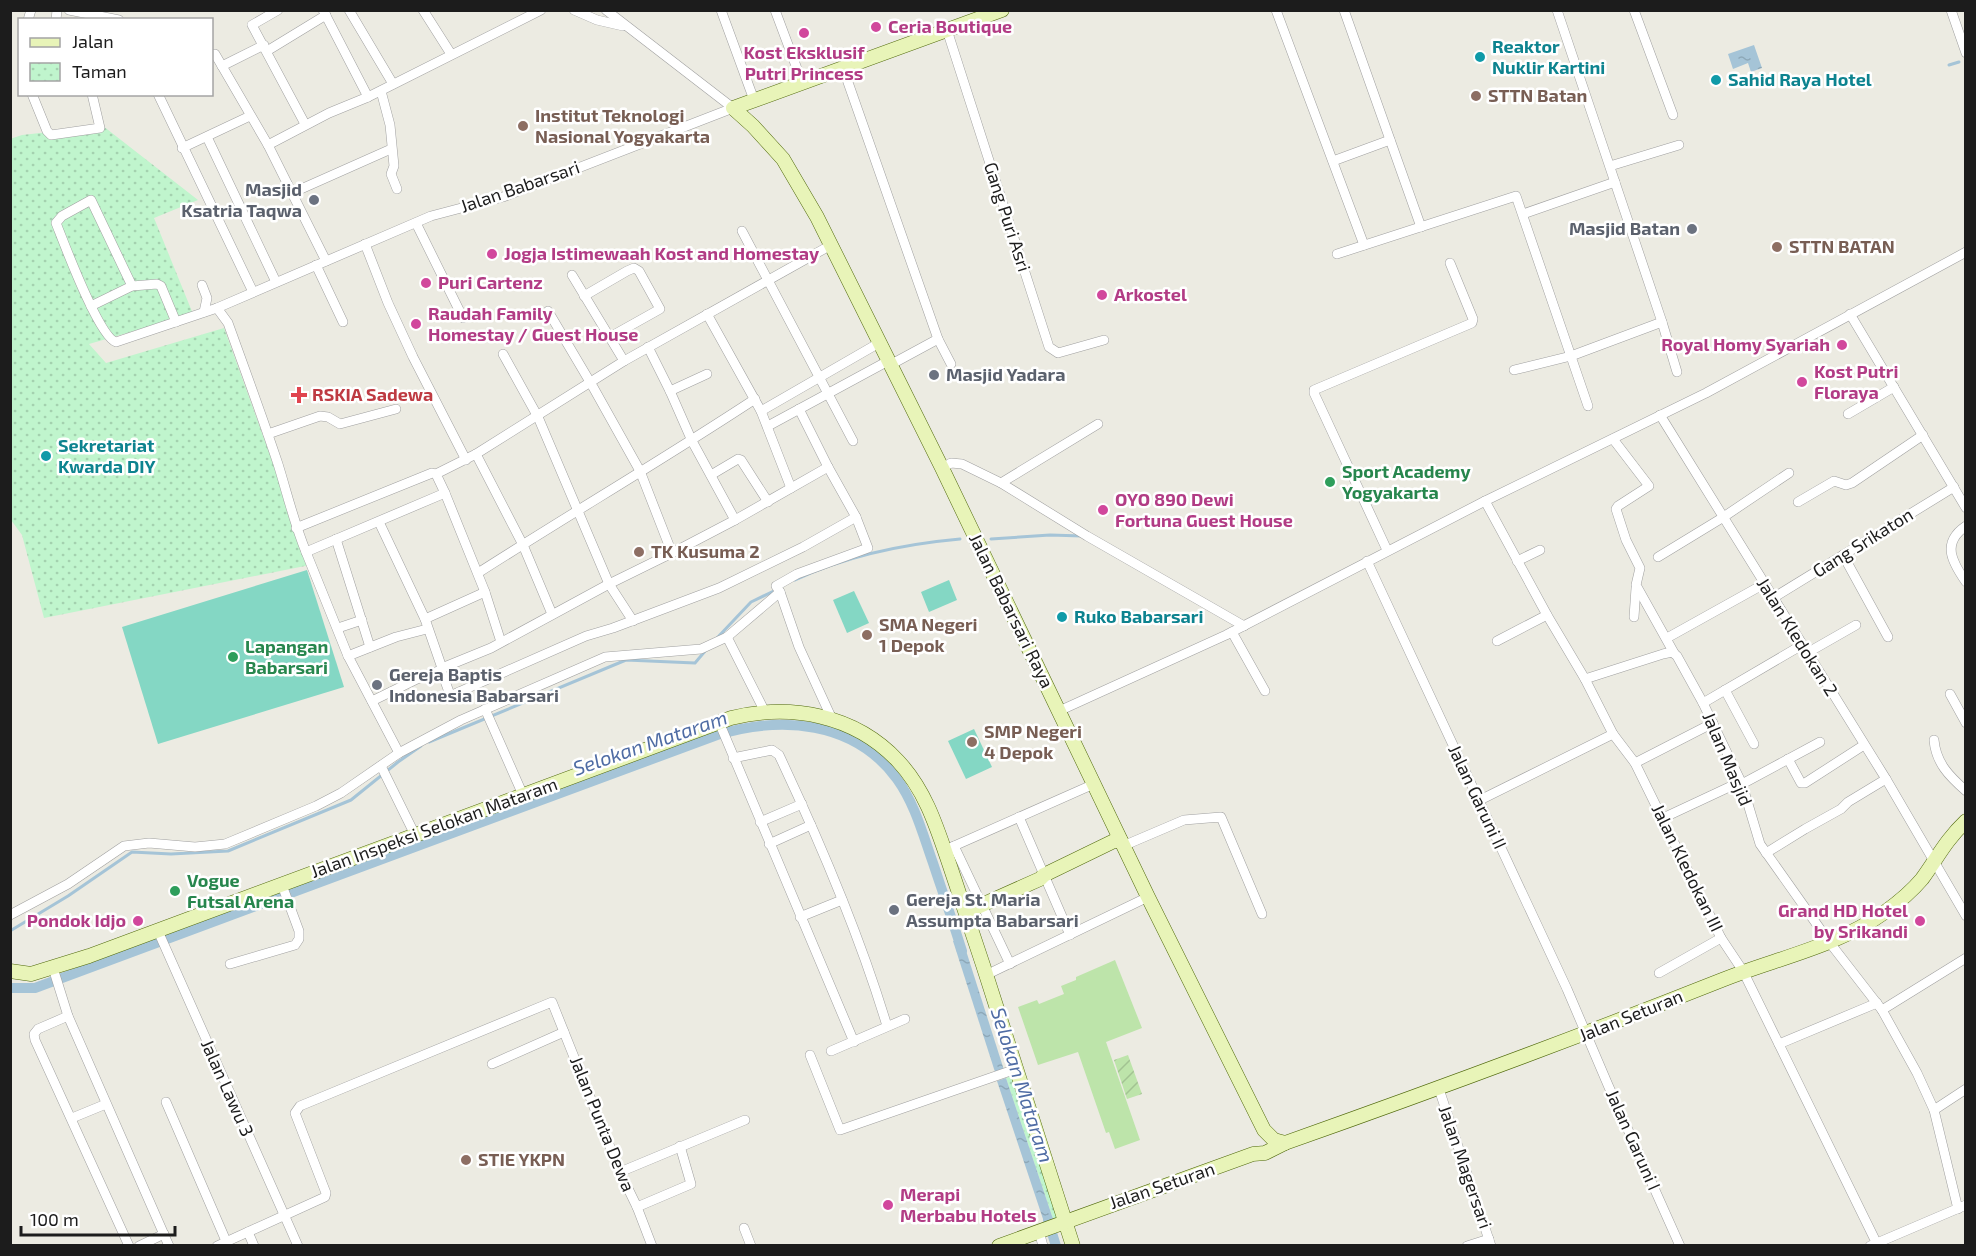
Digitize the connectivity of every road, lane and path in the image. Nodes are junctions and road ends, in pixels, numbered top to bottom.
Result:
1 (69, 10) edge
2 (278, 10) edge
3 (349, 10) edge
4 (423, 10) edge
5 (541, 10) edge
6 (574, 10) edge
7 (606, 10) edge
8 (721, 10) edge
9 (775, 10) edge
10 (1276, 10) edge
11 (1344, 10) edge
12 (1557, 10) edge
13 (1634, 10) edge
14 (1951, 10) edge
15 (994, 12) edge
16 (324, 13) edge
17 (86, 16) edge
18 (102, 18) edge
19 (628, 27) junction
20 (947, 30) junction
21 (266, 48) junction
22 (1965, 53) edge
23 (215, 54) dead end
24 (451, 54) junction
25 (222, 66) junction
26 (843, 68) junction
27 (802, 82) junction
28 (393, 84) junction
29 (381, 91) junction
30 (33, 96) edge
31 (92, 96) edge
32 (159, 96) edge
33 (368, 97) junction
34 (754, 100) junction
35 (733, 108) junction
36 (1672, 115) dead end
37 (250, 116) junction
38 (305, 124) junction
39 (207, 137) junction
40 (1390, 140) junction
41 (268, 145) junction
42 (1679, 145) dead end
43 (182, 148) junction
44 (391, 149) junction
45 (1333, 161) junction
46 (1610, 166) junction
47 (1615, 182) junction
48 (397, 189) dead end
49 (292, 194) junction
50 (1523, 214) junction
51 (416, 223) junction
52 (1421, 227) junction
53 (742, 231) dead end
54 (365, 244) junction
55 (831, 244) junction
56 (1364, 245) junction
57 (1965, 252) edge
58 (1338, 254) dead end
59 (326, 261) junction
60 (1450, 263) dead end
61 (315, 265) junction
62 (572, 275) dead end
63 (769, 279) junction
64 (276, 282) junction
65 (202, 285) dead end
66 (132, 286) junction
67 (253, 292) junction
68 (584, 296) junction
69 (91, 306) junction
70 (217, 308) junction
71 (548, 311) dead end
72 (204, 312) junction
73 (707, 314) junction
74 (1850, 314) junction
75 (463, 318) dead end
76 (176, 322) junction
77 (343, 322) dead end
78 (1662, 322) junction
79 (610, 338) junction
80 (938, 339) junction
81 (1104, 340) dead end
82 (879, 343) junction
83 (648, 347) junction
84 (503, 354) dead end
85 (1571, 356) junction
86 (624, 361) junction
87 (889, 363) junction
88 (951, 364) dead end
89 (1514, 370) dead end
90 (1677, 372) dead end
91 (707, 374) dead end
92 (819, 377) junction
93 (591, 382) junction
94 (1894, 387) junction
95 (670, 391) junction
96 (828, 394) junction
97 (755, 399) junction
98 (1588, 406) dead end
99 (396, 408) dead end
100 (800, 409) junction
101 (761, 411) junction
102 (1848, 414) dead end
103 (1660, 415) junction
104 (538, 417) junction
105 (1098, 424) dead end
106 (768, 426) junction
107 (268, 434) junction
108 (1923, 435) junction
109 (1613, 439) junction
110 (692, 441) junction
111 (853, 441) dead end
112 (476, 454) junction
113 (466, 460) junction
114 (828, 467) junction
115 (942, 468) junction
116 (640, 471) junction
117 (1789, 473) dead end
118 (434, 474) junction
119 (711, 476) junction
120 (1001, 483) junction
121 (1954, 487) junction
122 (791, 488) junction
123 (445, 493) junction
124 (1485, 501) junction
125 (768, 502) junction
126 (1798, 502) dead end
127 (1965, 508) edge
128 (577, 510) junction
129 (856, 517) junction
130 (1722, 518) junction
131 (735, 520) junction
132 (379, 522) junction
133 (1965, 526) edge
134 (296, 528) junction
135 (336, 539) junction
136 (523, 545) junction
137 (1387, 550) junction
138 (1540, 550) dead end
139 (306, 552) junction
140 (672, 553) junction
141 (1843, 555) junction
142 (1658, 557) dead end
143 (1367, 561) junction
144 (1517, 561) junction
145 (478, 573) junction
146 (1965, 582) edge
147 (609, 584) junction
148 (1764, 584) junction
149 (1636, 585) junction
150 (485, 592) junction
151 (780, 592) junction
152 (1773, 598) junction
153 (552, 614) junction
154 (1547, 615) junction
155 (1634, 617) dead end
156 (425, 619) junction
157 (362, 620) junction
158 (633, 621) junction
159 (1856, 625) dead end
160 (1244, 626) junction
161 (338, 628) junction
162 (427, 629) junction
163 (1232, 632) junction
164 (727, 637) junction
165 (1888, 637) dead end
166 (1666, 638) junction
167 (1497, 641) dead end
168 (501, 642) junction
169 (370, 647) junction
170 (1804, 649) junction
171 (1674, 653) junction
172 (348, 656) junction
173 (1585, 679) junction
174 (1725, 690) junction
175 (1265, 691) dead end
176 (1950, 694) dead end
177 (372, 701) junction
178 (1703, 703) junction
179 (1059, 711) junction
180 (765, 712) junction
181 (488, 715) junction
182 (832, 719) junction
183 (1713, 723) junction
184 (1965, 723) edge
185 (720, 724) junction
186 (1613, 734) junction
187 (1934, 740) dead end
188 (1820, 742) dead end
189 (1754, 744) dead end
190 (1864, 745) junction
191 (399, 753) junction
192 (732, 753) junction
193 (1788, 759) junction
194 (1635, 763) junction
195 (382, 769) junction
196 (1886, 779) junction
197 (1741, 783) junction
198 (1094, 784) junction
199 (1965, 791) edge
200 (523, 795) junction
201 (1478, 801) junction
202 (802, 804) junction
203 (1018, 817) junction
204 (1664, 818) junction
205 (1965, 821) edge
206 (760, 822) junction
207 (811, 825) junction
208 (415, 836) junction
209 (1945, 842) junction
210 (1122, 843) junction
211 (769, 844) junction
212 (1925, 845) junction
213 (949, 848) junction
214 (1766, 853) junction
215 (1934, 860) junction
216 (1043, 878) junction
217 (283, 888) junction
218 (1148, 897) junction
219 (842, 900) junction
220 (982, 905) junction
221 (966, 912) junction
222 (1262, 914) dead end
223 (10, 915) edge
224 (1965, 916) edge
225 (800, 917) junction
226 (159, 933) junction
227 (1070, 935) junction
228 (1721, 938) junction
229 (1830, 943) junction
230 (1965, 958) edge
231 (230, 964) dead end
232 (1010, 964) junction
233 (10, 971) edge
234 (1743, 971) junction
235 (54, 972) junction
236 (1659, 973) dead end
237 (986, 975) junction
238 (1879, 1006) junction
239 (68, 1016) junction
240 (904, 1019) dead end
241 (887, 1026) junction
242 (564, 1032) junction
243 (1586, 1034) junction
244 (854, 1042) junction
245 (1779, 1044) junction
246 (831, 1051) dead end
247 (810, 1054) dead end
248 (492, 1064) dead end
249 (1011, 1070) junction
250 (1439, 1089) junction
251 (1965, 1089) edge
252 (166, 1102) dead end
253 (106, 1104) junction
254 (1934, 1110) junction
255 (72, 1118) junction
256 (745, 1120) dead end
257 (1264, 1130) junction
258 (1285, 1143) junction
259 (680, 1146) junction
260 (1253, 1154) junction
261 (620, 1172) junction
262 (637, 1207) junction
263 (1962, 1207) edge
264 (285, 1215) junction
265 (1064, 1223) junction
266 (744, 1228) dead end
267 (248, 1232) junction
268 (164, 1234) junction
269 (1042, 1236) edge
270 (1490, 1242) edge
271 (221, 1244) edge
272 (1875, 1244) edge
273 (129, 1245) edge
274 (139, 1245) edge
275 (169, 1245) edge
276 (254, 1245) edge
277 (298, 1245) edge
278 (652, 1245) edge
279 (751, 1245) edge
280 (999, 1245) edge
281 (1011, 1245) edge
282 (1073, 1245) edge
283 (1467, 1245) edge
284 (1680, 1245) edge

1 - 17 street
2 - 21 street
3 - 28 street
4 - 24 street
5 - 24 street
6 - 19 street
7 - 19 street
8 - 34 street
9 - 27 street
10 - 45 street
11 - 40 street
12 - 46 street
13 - 36 street
14 - 22 street
15 - 20 street, Jalan Babarsari
16 - 21 street
16 - 33 street
17 - 18 street
19 - 35 street
20 - 26 street, Jalan Babarsari
20 - 81 street, Gang Puri Asri
21 - 25 street
21 - 38 street
23 - 25 street
24 - 28 street
25 - 37 street
26 - 27 street, Jalan Babarsari
26 - 80 street
27 - 34 street, Jalan Babarsari
28 - 29 street
29 - 33 street
29 - 44 street
30 - 31 street
32 - 43 street
33 - 38 street
34 - 35 street, Jalan Babarsari
35 - 51 street, Jalan Babarsari
35 - 55 street, Jalan Babarsari Raya
37 - 39 street
37 - 41 street
38 - 41 street
39 - 43 street
39 - 64 street
40 - 45 street
40 - 52 street
41 - 49 street
42 - 46 street
43 - 67 street
44 - 48 street
44 - 49 street
45 - 56 street
46 - 47 street
47 - 50 street
47 - 78 street
49 - 59 street
50 - 52 street
50 - 85 street
51 - 54 street, Jalan Babarsari
51 - 75 street
52 - 56 street
53 - 63 street
54 - 59 street, Jalan Babarsari
54 - 113 street
55 - 63 street
55 - 82 street, Jalan Babarsari Raya
56 - 58 street
57 - 74 street
59 - 61 street, Jalan Babarsari
60 - 137 street
61 - 64 street, Jalan Babarsari
61 - 77 street
62 - 68 street
63 - 73 street
63 - 92 street
64 - 67 street, Jalan Babarsari
65 - 72 street
66 - 69 street
66 - 69 street
66 - 76 street
67 - 70 street, Jalan Babarsari
68 - 79 street
68 - 79 street
69 - 76 street, Jalan Babarsari
70 - 72 street, Jalan Babarsari
70 - 107 street
71 - 93 street
72 - 76 street, Jalan Babarsari
73 - 83 street
73 - 97 street
74 - 94 street
74 - 103 street
78 - 85 street
78 - 90 street
79 - 86 street
80 - 87 street
80 - 88 street
82 - 87 street, Jalan Babarsari Raya
82 - 92 street
83 - 86 street
83 - 95 street
84 - 104 street
85 - 89 street
85 - 98 street
86 - 93 street
87 - 96 street
87 - 115 street, Jalan Babarsari Raya
91 - 95 street
92 - 96 street
92 - 101 street
93 - 104 street
93 - 116 street
94 - 102 street
94 - 108 street
95 - 110 street
96 - 100 street
96 - 111 street
97 - 101 street
97 - 110 street
99 - 107 street
100 - 106 street
100 - 114 street
101 - 106 street
103 - 109 street
103 - 130 street, Jalan Kledokan 2
104 - 112 street
104 - 128 street
105 - 120 street
106 - 122 street
107 - 134 street
108 - 121 street
108 - 126 street
109 - 124 street
109 - 149 street
110 - 116 street
110 - 119 street
112 - 113 street
112 - 136 street
113 - 118 street
114 - 122 street
114 - 129 street
115 - 120 street
115 - 179 street, Jalan Babarsari Raya
116 - 128 street
116 - 140 street
117 - 130 street
118 - 123 street
118 - 134 street
119 - 125 street
119 - 131 street
120 - 160 street
121 - 127 street
121 - 141 street, Gang Srikaton
122 - 125 street
123 - 132 street
123 - 145 street
124 - 137 street
124 - 144 street, Jalan Kledokan III
125 - 131 street
128 - 136 street
128 - 147 street
129 - 151 street
129 - 158 street
130 - 142 street
130 - 148 street, Jalan Kledokan 2
131 - 140 street
132 - 135 street
132 - 156 street
133 - 146 street
134 - 139 street
135 - 139 street
135 - 157 street
136 - 145 street
136 - 153 street
137 - 143 street
138 - 144 street
139 - 161 street
140 - 147 street
141 - 152 street, Gang Srikaton
141 - 165 street
143 - 160 street
143 - 201 street, Jalan Garuni II
144 - 154 street, Jalan Kledokan III
145 - 150 street
147 - 153 street
147 - 158 street
148 - 152 street, Jalan Kledokan 2
148 - 166 street
149 - 155 street
149 - 166 street, Jalan Masjid
150 - 156 street
150 - 168 street
151 - 164 street
151 - 182 street
152 - 170 street, Jalan Kledokan 2
153 - 168 street
154 - 167 street
154 - 173 street, Jalan Kledokan III
156 - 162 street
157 - 161 street
157 - 169 street
158 - 177 street
159 - 170 street
160 - 163 street
161 - 172 street
162 - 168 street
162 - 169 street
163 - 175 street
163 - 179 street
164 - 180 street
164 - 181 street
166 - 171 street, Jalan Masjid
169 - 172 street
170 - 174 street
170 - 190 street, Jalan Kledokan 2
171 - 173 street
171 - 178 street, Jalan Masjid
172 - 177 street
173 - 186 street, Jalan Kledokan III
174 - 178 street
174 - 189 street
176 - 184 street
177 - 191 street
178 - 183 street, Jalan Masjid
179 - 198 street, Jalan Babarsari Raya
180 - 182 street, Jalan Inspeksi Selokan Mataram
180 - 185 street, Jalan Inspeksi Selokan Mataram
181 - 191 street
181 - 200 street
182 - 213 street, Jalan Inspeksi Selokan Mataram
183 - 194 street
183 - 197 street, Jalan Masjid
185 - 192 street
185 - 200 street, Jalan Inspeksi Selokan Mataram
186 - 194 street, Jalan Kledokan III
186 - 201 street
187 - 199 street
188 - 193 street
190 - 193 street
190 - 196 street, Jalan Kledokan 2
191 - 195 street
192 - 202 street
192 - 206 street
193 - 197 street
194 - 204 street, Jalan Kledokan III
195 - 208 street
195 - 223 street
196 - 212 street, Jalan Kledokan 2
196 - 214 street
197 - 204 street
197 - 214 street, Jalan Masjid
198 - 203 street
198 - 210 street, Jalan Babarsari Raya
200 - 208 street, Jalan Inspeksi Selokan Mataram
201 - 243 street, Jalan Garuni II
202 - 206 street
202 - 207 street
203 - 213 street
203 - 216 street
204 - 228 street, Jalan Kledokan III
205 - 209 street, Jalan Seturan
206 - 211 street
207 - 211 street
207 - 219 street
208 - 217 street, Jalan Inspeksi Selokan Mataram
209 - 212 street
209 - 215 street, Jalan Seturan
210 - 216 street
210 - 218 street, Jalan Babarsari Raya
210 - 222 street
211 - 225 street
212 - 215 street, Jalan Kledokan 2
213 - 220 street
213 - 221 street, Jalan Inspeksi Selokan Mataram
214 - 229 street, Jalan Masjid
215 - 224 street, Jalan Kledokan 2
215 - 229 street, Jalan Seturan
216 - 220 street
216 - 227 street
217 - 226 street, Jalan Inspeksi Selokan Mataram
217 - 231 street
218 - 227 street
218 - 257 street, Jalan Babarsari Raya
219 - 225 street
219 - 241 street
220 - 221 street
220 - 232 street
221 - 237 street, Jalan Inspeksi Selokan Mataram
225 - 244 street
226 - 235 street, Jalan Inspeksi Selokan Mataram
226 - 264 street, Jalan Lawu 3
227 - 232 street
228 - 234 street, Jalan Kledokan III
228 - 236 street
229 - 234 street, Jalan Seturan
229 - 238 street, Jalan Masjid
230 - 238 street
232 - 237 street
233 - 235 street, Jalan Inspeksi Selokan Mataram
234 - 243 street, Jalan Seturan
234 - 245 street, Jalan Kledokan III
235 - 239 street
237 - 249 street, Jalan Inspeksi Selokan Mataram
238 - 245 street
238 - 254 street, Jalan Masjid
239 - 253 street
239 - 255 street
240 - 241 street
241 - 244 street
242 - 248 street
242 - 261 street, Jalan Punta Dewa
242 - 264 street, Jalan Punta Dewa
243 - 250 street, Jalan Seturan
243 - 284 street, Jalan Garuni I
244 - 246 street
245 - 272 street, Jalan Kledokan III
247 - 249 street
249 - 265 street, Jalan Inspeksi Selokan Mataram
250 - 258 street, Jalan Seturan
250 - 270 street, Jalan Magersari
251 - 254 street
252 - 271 street
253 - 255 street
253 - 268 street
254 - 263 street, Jalan Masjid
255 - 273 street
256 - 259 street
257 - 258 street
257 - 260 street
258 - 260 street
259 - 261 street
259 - 262 street
260 - 265 street, Jalan Seturan
261 - 262 street, Jalan Punta Dewa
262 - 278 street, Jalan Punta Dewa
263 - 272 street
264 - 267 street
264 - 277 street, Jalan Lawu 3
265 - 269 street, Jalan Seturan
265 - 282 street, Jalan Inspeksi Selokan Mataram
266 - 279 street
267 - 271 street
267 - 276 street
268 - 274 street
268 - 275 street
269 - 280 street
269 - 281 street
270 - 283 street

